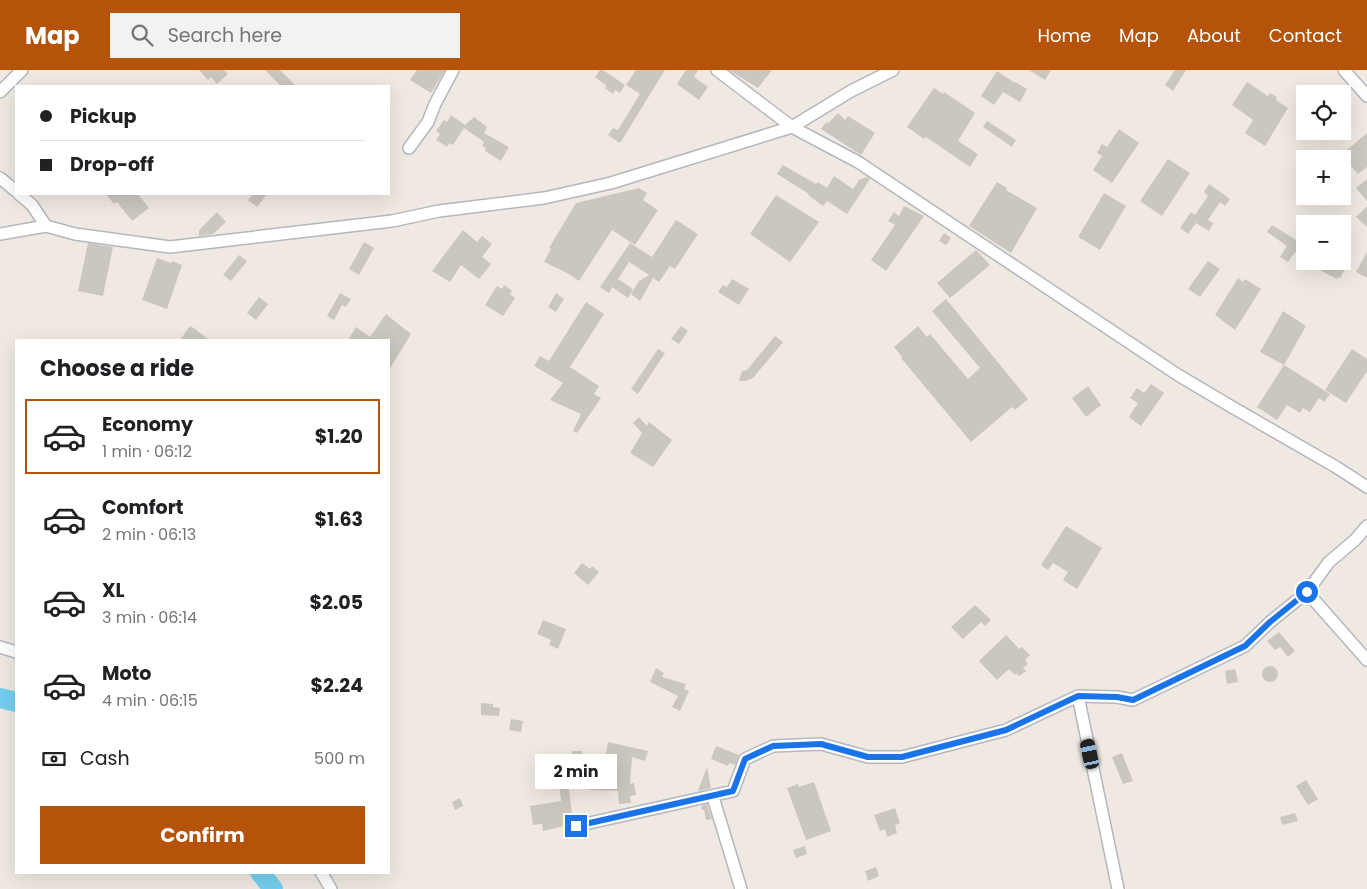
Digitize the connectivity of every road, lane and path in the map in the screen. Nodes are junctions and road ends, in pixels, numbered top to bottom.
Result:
1 (22, 70) edge
2 (453, 70) edge
3 (717, 70) edge
4 (893, 70) edge
5 (1344, 70) edge
6 (0, 92) edge
7 (1367, 96) edge
8 (792, 127) junction
9 (409, 148) dead end
10 (0, 178) edge
11 (15, 190) edge
12 (20, 195) edge
13 (46, 226) junction
14 (0, 234) edge
15 (1367, 486) edge
16 (1367, 526) edge
17 (1307, 592) junction
18 (0, 647) edge
19 (15, 652) edge
20 (1367, 660) edge
21 (1078, 696) junction
22 (713, 797) junction
23 (576, 826) dead end
24 (322, 874) edge
25 (331, 889) edge
26 (741, 889) edge
27 (1118, 889) edge

1 - 6 street
2 - 9 street
3 - 8 street
4 - 8 street
5 - 7 street
8 - 13 street
8 - 15 street
10 - 11 street
12 - 13 street
13 - 14 street
16 - 17 street
17 - 20 street
17 - 21 street
18 - 19 street
21 - 22 street
21 - 27 street
22 - 23 street
22 - 26 street
24 - 25 street

